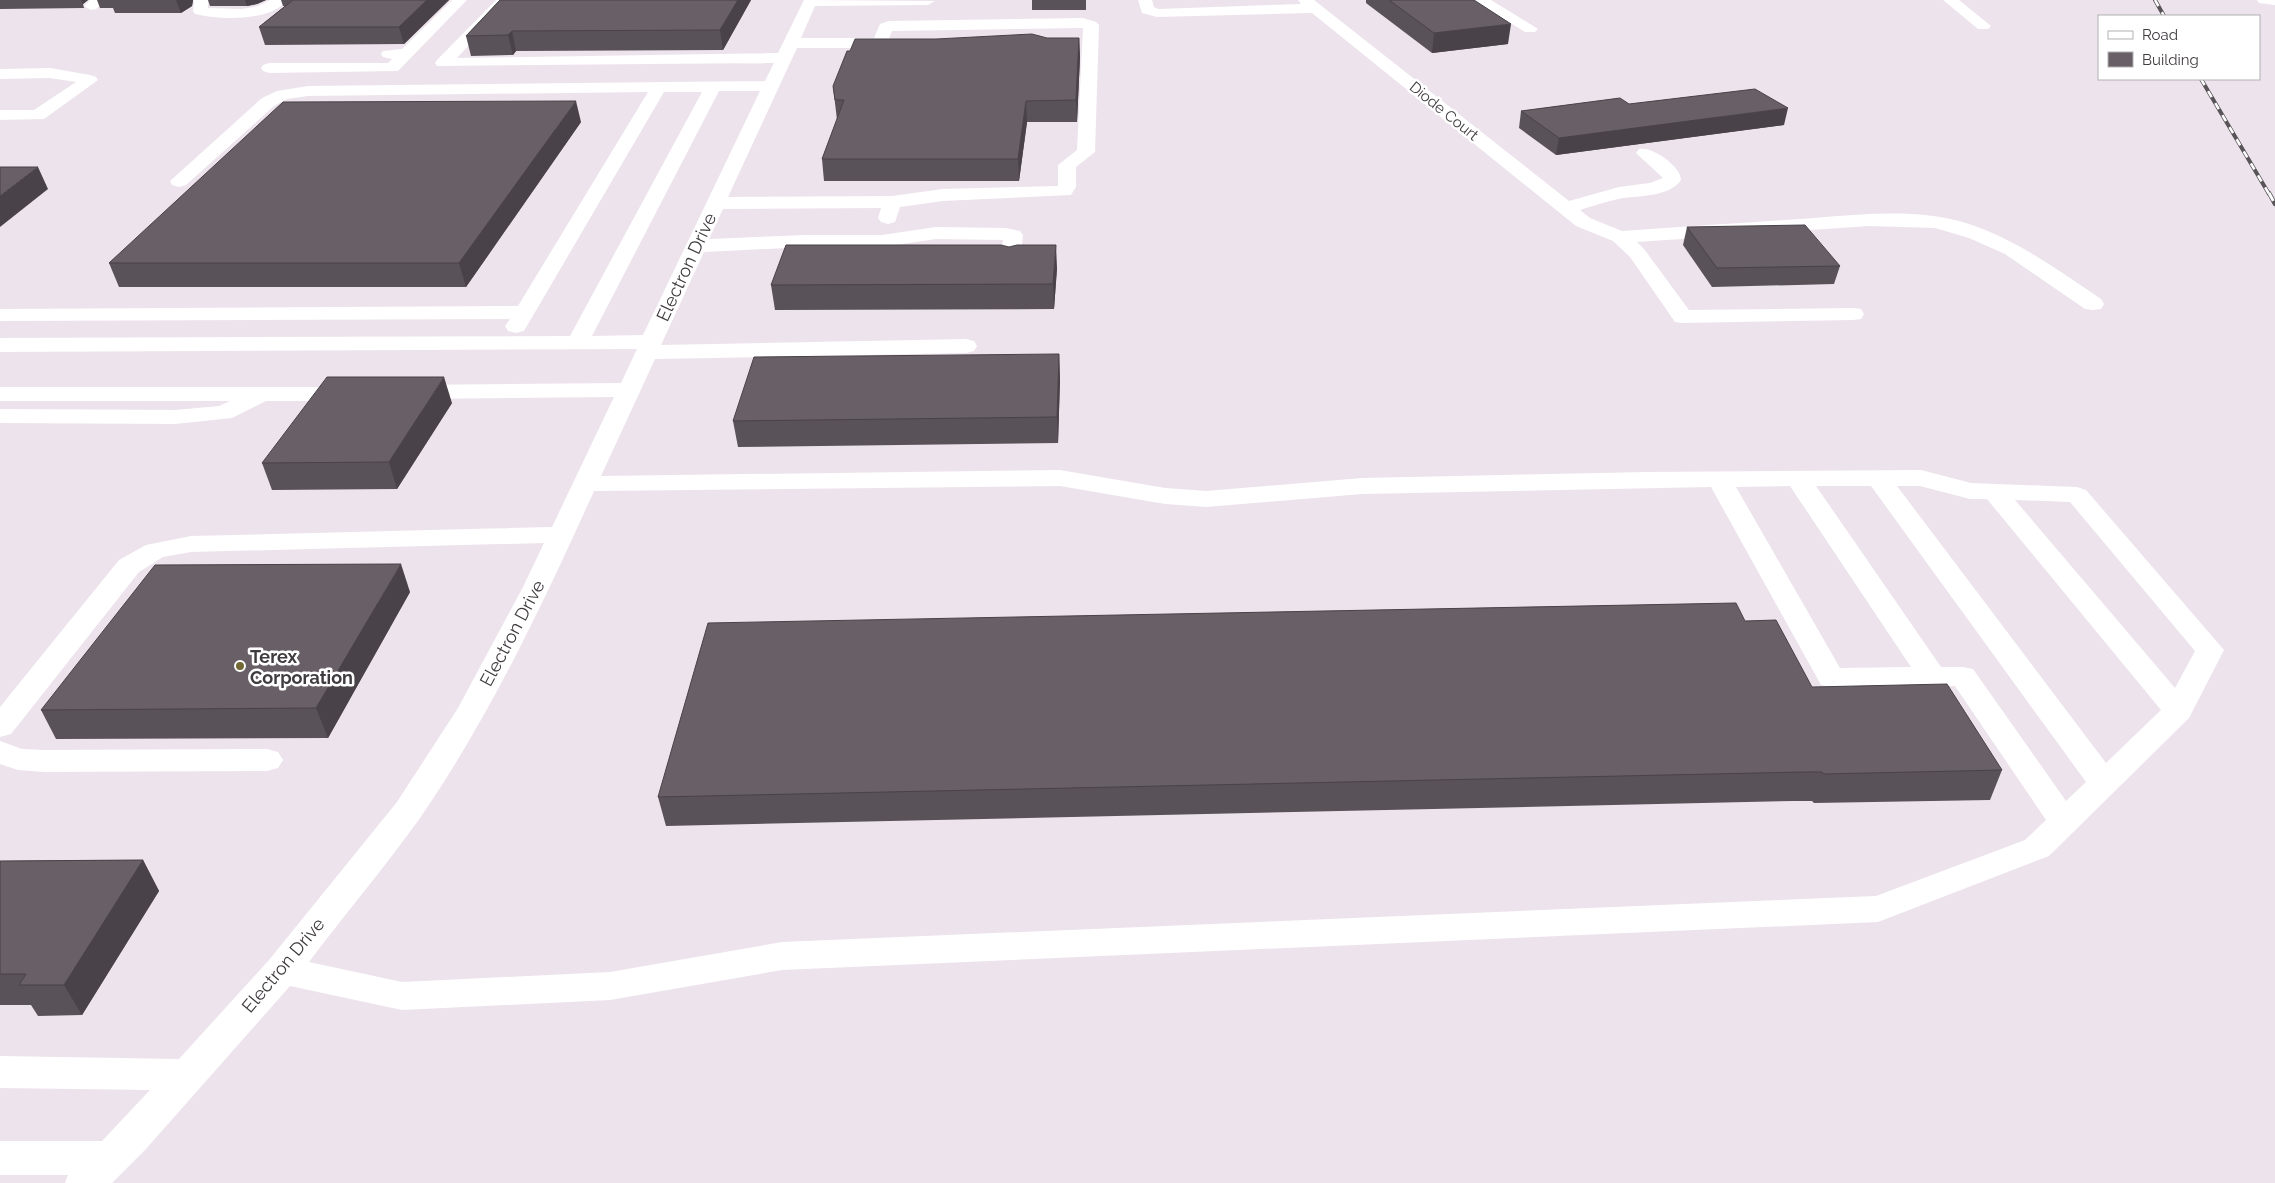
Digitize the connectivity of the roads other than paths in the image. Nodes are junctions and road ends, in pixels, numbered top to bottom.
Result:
1 (201, 0) edge
2 (280, 0) edge
3 (460, 0) edge
4 (504, 0) edge
5 (1145, 0) edge
6 (1480, 0) edge
7 (1950, 0) edge
8 (2264, 0) edge
9 (810, 1) edge
10 (928, 1) dead end
11 (2275, 1) edge
12 (1307, 2) edge
13 (1236, 5) edge
14 (1983, 26) dead end
15 (1530, 29) dead end
16 (880, 43) junction
17 (907, 43) edge
18 (787, 51) junction
19 (353, 54) edge
20 (406, 54) junction
21 (269, 68) dead end
22 (0, 74) edge
23 (770, 86) junction
24 (713, 87) junction
25 (659, 88) junction
26 (397, 90) junction
27 (628, 105) dead end
28 (648, 105) junction
29 (419, 106) edge
30 (0, 115) edge
31 (1645, 152) dead end
32 (178, 182) dead end
33 (892, 202) junction
34 (716, 203) junction
35 (1565, 208) junction
36 (1620, 237) junction
37 (882, 241) junction
38 (696, 246) junction
39 (1010, 263) edge
40 (2093, 304) dead end
41 (525, 312) junction
42 (1853, 314) dead end
43 (0, 315) edge
44 (578, 342) junction
45 (507, 343) junction
46 (0, 345) edge
47 (966, 346) dead end
48 (649, 347) junction
49 (629, 390) junction
50 (0, 394) edge
51 (264, 394) junction
52 (0, 416) edge
53 (1878, 478) junction
54 (1798, 479) junction
55 (1720, 480) junction
56 (585, 484) junction
57 (1994, 492) junction
58 (561, 535) junction
59 (1932, 676) junction
60 (2178, 711) junction
61 (0, 727) edge
62 (0, 752) edge
63 (267, 760) dead end
64 (2104, 783) junction
65 (2064, 822) junction
66 (282, 970) junction
67 (0, 1072) edge
68 (188, 1075) junction
69 (0, 1158) edge
70 (98, 1170) edge

1 - 2 street
3 - 20 street
4 - 18 street
5 - 13 street
6 - 15 street
7 - 14 street
8 - 11 street
9 - 10 street
9 - 18 street, Electron Drive
12 - 13 street
12 - 35 street, Diode Court
16 - 17 street
16 - 18 street
16 - 33 street
18 - 23 street, Electron Drive
19 - 20 street
20 - 21 street
22 - 30 street
23 - 24 street
23 - 34 street, Electron Drive
24 - 25 street
24 - 44 street
25 - 26 street
25 - 28 street
26 - 29 street
26 - 32 street
27 - 28 street
28 - 41 street
31 - 35 street
33 - 34 street
33 - 37 street
34 - 38 street, Electron Drive
35 - 36 street, Diode Court
36 - 40 street
36 - 42 street
37 - 38 street
37 - 39 street
38 - 48 street, Electron Drive
41 - 43 street
41 - 45 street
44 - 45 street
44 - 48 street
45 - 46 street
47 - 48 street
48 - 49 street, Electron Drive
49 - 51 street
49 - 56 street, Electron Drive
50 - 51 street
51 - 52 street
53 - 54 street
53 - 57 street
53 - 64 street
54 - 55 street
54 - 59 street
55 - 56 street
55 - 59 street
56 - 58 street, Electron Drive
57 - 60 street
57 - 60 street
58 - 61 street
58 - 66 street, Electron Drive
59 - 65 street
60 - 64 street
62 - 63 street
64 - 65 street
65 - 66 street
66 - 68 street, Electron Drive
67 - 68 street
68 - 70 street, Electron Drive
69 - 70 street

